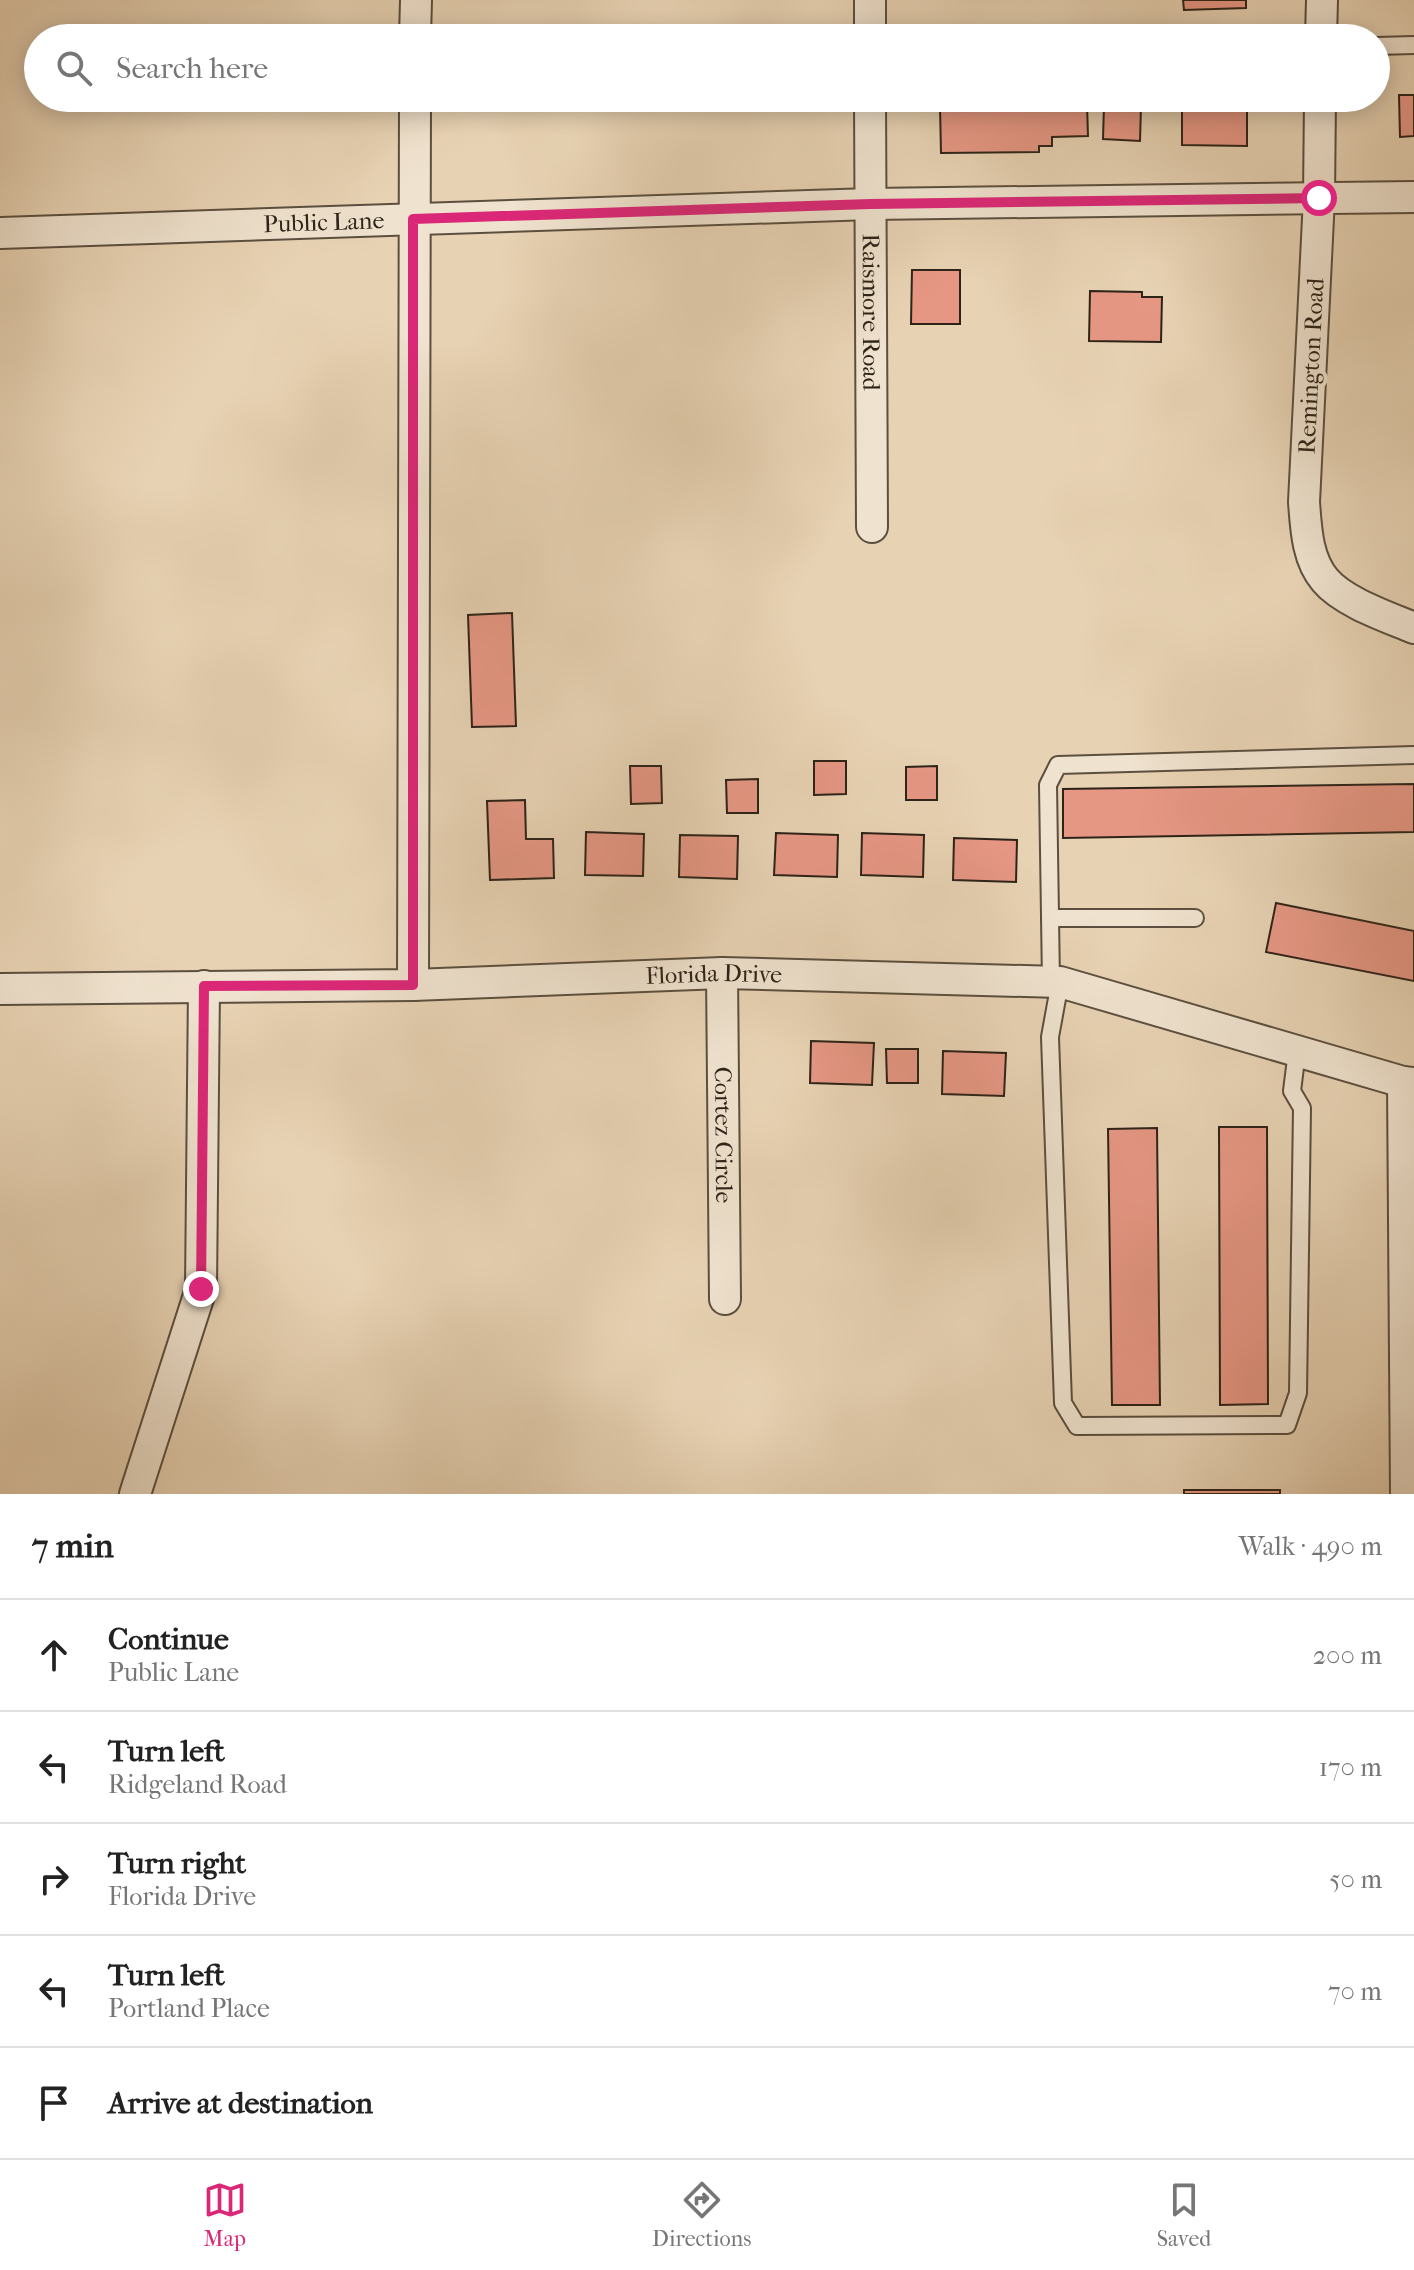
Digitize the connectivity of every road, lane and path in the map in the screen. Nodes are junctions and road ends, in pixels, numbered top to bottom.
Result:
1 (416, 0) edge
2 (870, 0) edge
3 (1322, 0) edge
4 (415, 24) edge
5 (870, 24) edge
6 (1321, 24) edge
7 (1414, 45) edge
8 (1390, 46) edge
9 (415, 112) edge
10 (870, 112) edge
11 (1320, 112) edge
12 (1414, 197) edge
13 (1319, 198) junction
14 (871, 204) junction
15 (413, 219) junction
16 (0, 233) edge
17 (872, 527) dead end
18 (1414, 628) edge
19 (1414, 755) edge
20 (1050, 918) junction
21 (1195, 918) dead end
22 (722, 973) junction
23 (1056, 982) junction
24 (413, 985) junction
25 (204, 986) junction
26 (0, 989) edge
27 (1297, 1051) junction
28 (1408, 1082) edge
29 (725, 1299) dead end
30 (1408, 1479) edge
31 (135, 1494) edge

1 - 4 street
2 - 5 street
3 - 6 street
7 - 8 lane
9 - 15 street
10 - 14 street, Raismore Road
11 - 13 street, Remington Road
12 - 13 street, Public Lane
13 - 14 street, Public Lane
13 - 18 street, Remington Road
14 - 15 street, Public Lane
14 - 17 street, Raismore Road
15 - 16 street, Public Lane
15 - 24 street
19 - 20 lane
20 - 21 lane
20 - 23 lane
22 - 23 street, Florida Drive
22 - 24 street, Florida Drive
22 - 29 street, Cortez Circle
23 - 27 street, Florida Drive
23 - 27 lane
24 - 25 street, Florida Drive
25 - 26 street, Florida Drive
25 - 31 street
27 - 28 street, Florida Drive
28 - 30 street

